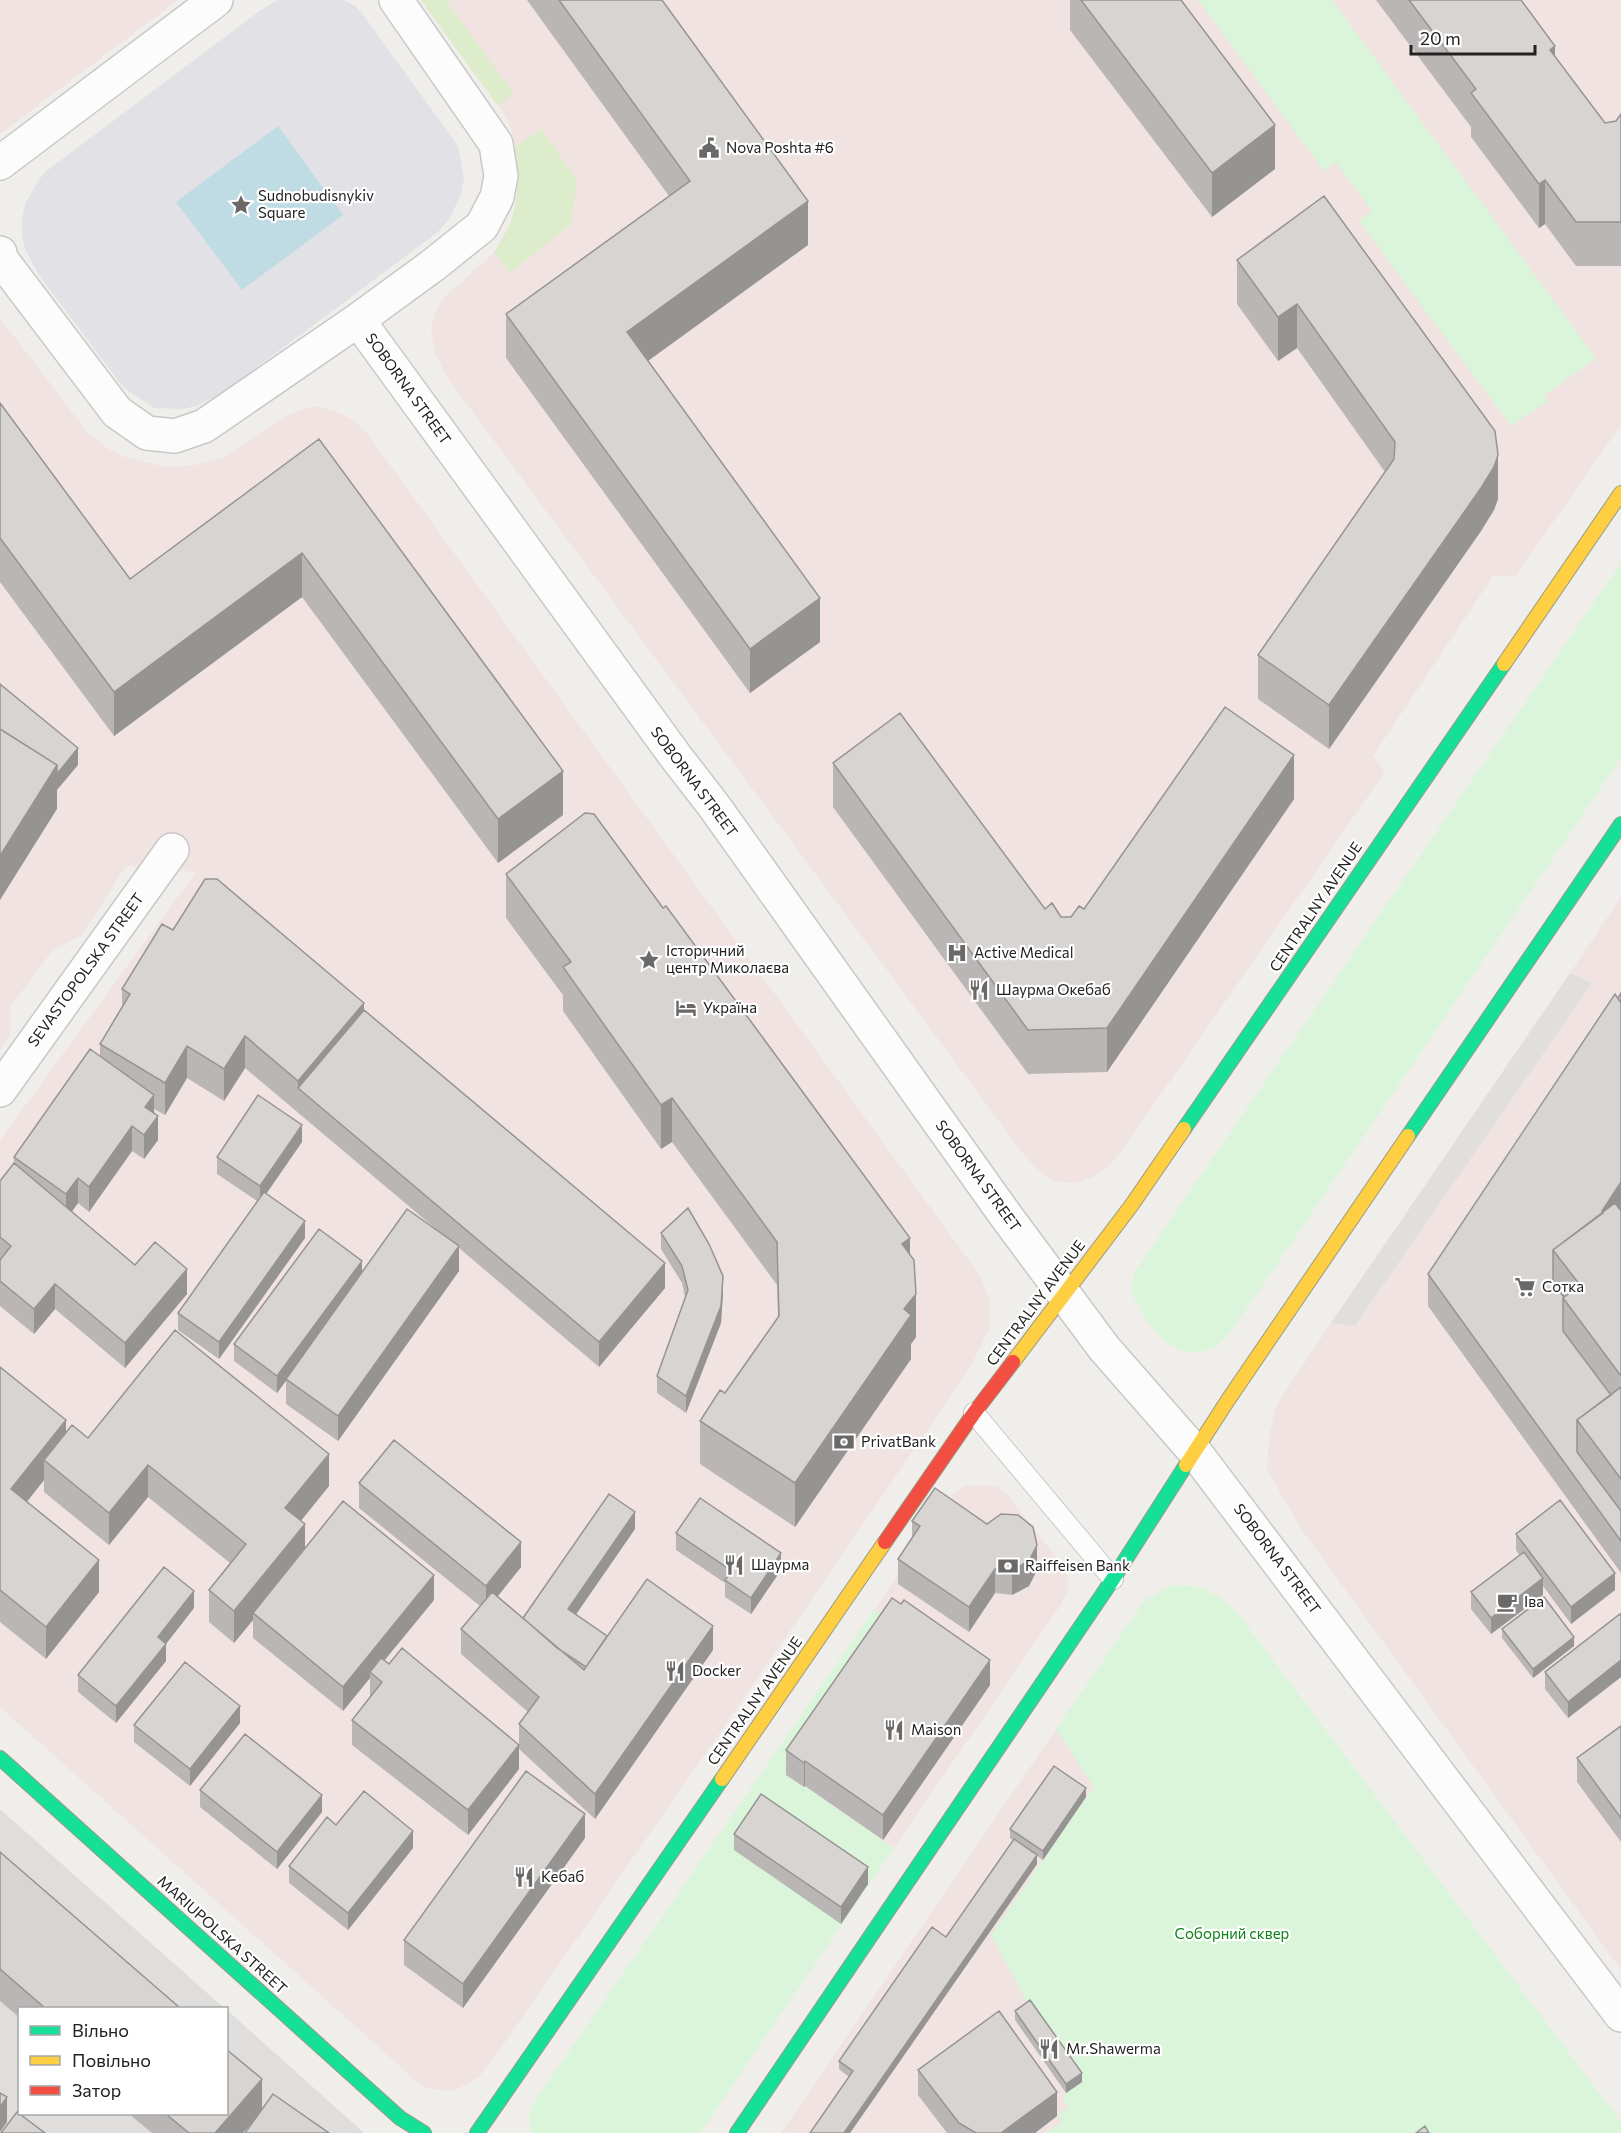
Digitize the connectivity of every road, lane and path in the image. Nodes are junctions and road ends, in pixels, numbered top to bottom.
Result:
1 (216, 0) edge
2 (396, 0) edge
3 (11, 154) edge
4 (0, 187) edge
5 (0, 257) edge
6 (358, 320) junction
7 (1621, 494) edge
8 (1621, 824) edge
9 (172, 850) dead end
10 (0, 1090) edge
11 (1063, 1294) junction
12 (974, 1413) junction
13 (1195, 1452) junction
14 (1113, 1579) junction
15 (0, 1758) edge
16 (1621, 2015) edge
17 (424, 2133) edge
18 (477, 2133) edge
19 (737, 2133) edge

1 - 3 street
2 - 6 street
3 - 4 street
5 - 6 street
6 - 11 street, SOBORNA STREET
7 - 11 main road, CENTRALNY AVENUE
8 - 13 main road
9 - 10 street, SEVASTOPOLSKA STREET
11 - 12 main road, CENTRALNY AVENUE
11 - 13 street, SOBORNA STREET
12 - 14 lane
12 - 18 main road, CENTRALNY AVENUE
13 - 14 main road
13 - 16 street, SOBORNA STREET
14 - 19 main road
15 - 17 main road, MARIUPOLSKA STREET

